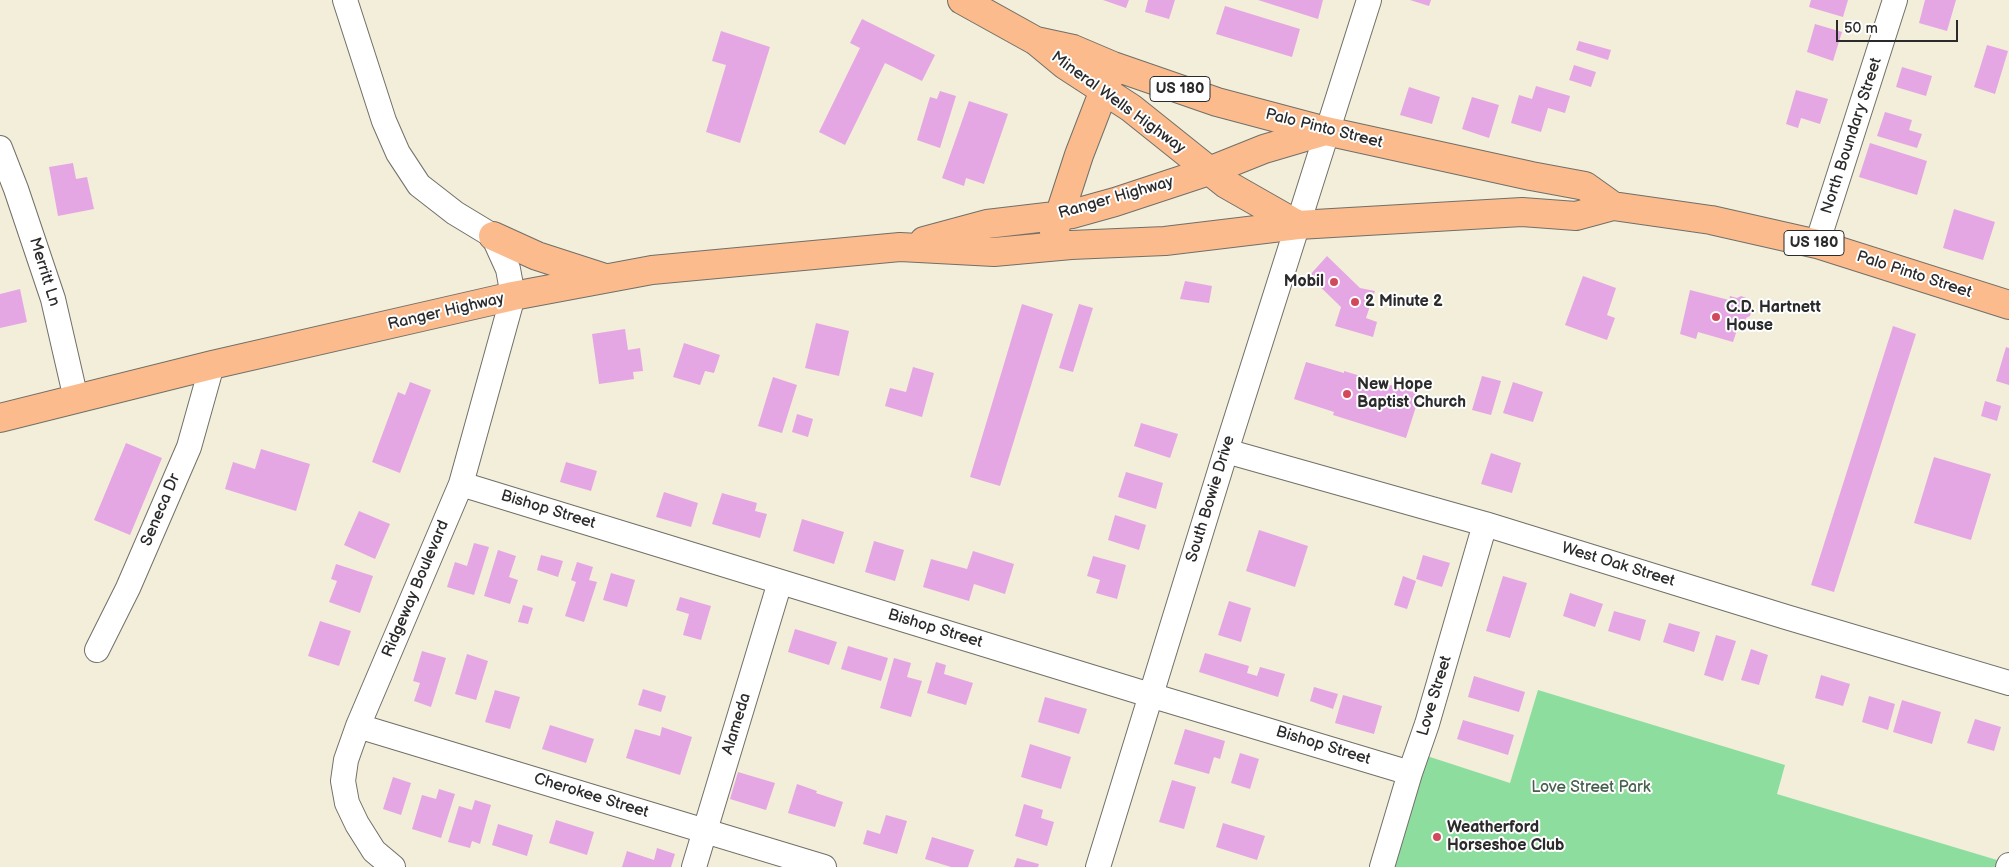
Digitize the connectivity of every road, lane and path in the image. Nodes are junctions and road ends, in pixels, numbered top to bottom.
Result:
1 (345, 0) edge
2 (962, 0) edge
3 (1369, 0) edge
4 (1895, 0) edge
5 (1109, 78) junction
6 (1326, 131) junction
7 (0, 148) edge
8 (1209, 171) junction
9 (1526, 195) junction
10 (1613, 206) junction
11 (1059, 215) junction
12 (1298, 225) junction
13 (493, 236) junction
14 (1817, 244) junction
15 (900, 247) junction
16 (1049, 247) junction
17 (606, 278) junction
18 (513, 296) junction
19 (2009, 305) edge
20 (212, 365) junction
21 (76, 399) junction
22 (0, 418) edge
23 (1226, 451) junction
24 (461, 484) junction
25 (1485, 524) junction
26 (780, 582) junction
27 (97, 650) dead end
28 (2009, 683) edge
29 (1150, 695) junction
30 (358, 726) junction
31 (1410, 772) junction
32 (705, 830) junction
33 (393, 867) edge
34 (694, 867) edge
35 (824, 867) edge
36 (1098, 867) edge
37 (1382, 867) edge

1 - 13 street
2 - 5 main road, Mineral Wells Highway / US 180
3 - 6 street, South Bowie Drive
4 - 14 street, North Boundary Street
5 - 6 main road, Palo Pinto Street / US 180
5 - 8 main road, Mineral Wells Highway / US 180
5 - 11 main road
6 - 8 main road, Ranger Highway
6 - 9 main road, Palo Pinto Street / US 180
6 - 12 street, South Bowie Drive
7 - 21 street, Merritt Ln
8 - 11 main road, Ranger Highway
8 - 12 main road, Mineral Wells Highway / US 180
9 - 10 main road, Palo Pinto Street / US 180
9 - 10 main road, Palo Pinto Street / US 180
9 - 12 main road, Palo Pinto Street / US 180
10 - 14 main road, Palo Pinto Street / US 180
11 - 15 main road, Ranger Highway
11 - 16 main road
12 - 16 main road, Ranger Highway
12 - 23 street, South Bowie Drive
13 - 17 main road
13 - 18 street
14 - 19 main road, Palo Pinto Street / US 180
15 - 16 main road, Ranger Highway
15 - 17 main road, Ranger Highway
17 - 18 main road, Ranger Highway
18 - 20 main road, Ranger Highway
18 - 24 street, Ridgeway Boulevard
20 - 21 main road, Ranger Highway
20 - 27 street, Seneca Dr
21 - 22 main road, Ranger Highway
23 - 25 street, West Oak Street
23 - 29 street, South Bowie Drive
24 - 26 street, Bishop Street
24 - 30 street, Ridgeway Boulevard
25 - 28 street, West Oak Street
25 - 31 street, Love Street
26 - 29 street, Bishop Street
26 - 32 street, Alameda
29 - 31 street, Bishop Street
29 - 36 street, South Bowie Drive
30 - 32 street, Cherokee Street
30 - 33 street, Ridgeway Boulevard
31 - 37 street, Love Street
32 - 34 street, Alameda
32 - 35 street, Cherokee Street

